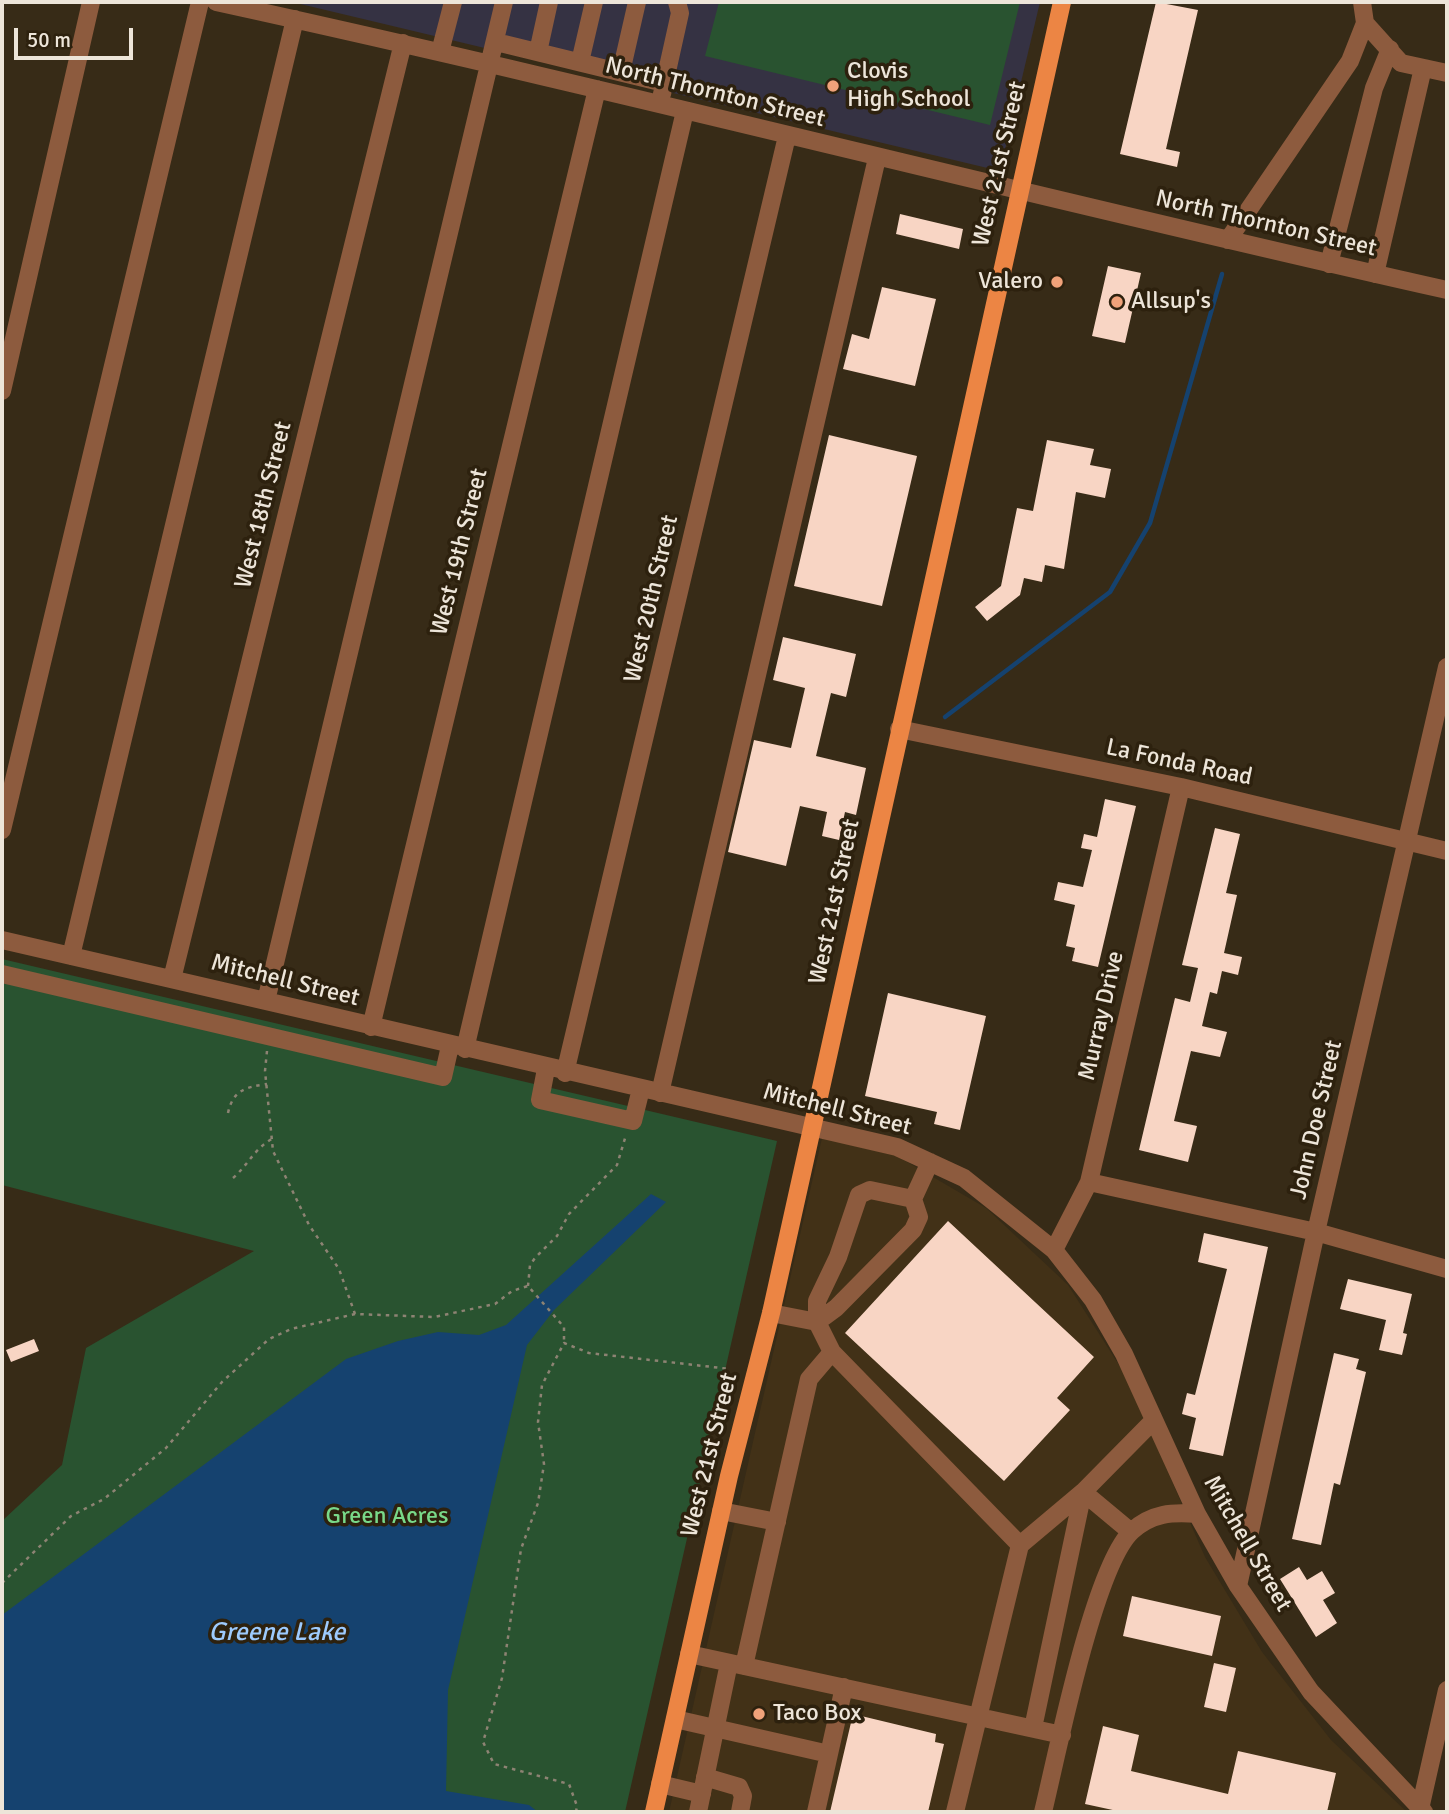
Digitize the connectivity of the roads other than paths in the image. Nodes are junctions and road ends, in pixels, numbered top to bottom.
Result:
1 (90, 2) edge
2 (200, 2) edge
3 (216, 2) edge
4 (453, 2) edge
5 (505, 2) edge
6 (549, 2) edge
7 (594, 2) edge
8 (638, 2) edge
9 (677, 2) edge
10 (1062, 2) edge
11 (1362, 2) edge
12 (295, 19) junction
13 (1366, 23) junction
14 (496, 42) junction
15 (403, 43) junction
16 (1390, 49) junction
17 (440, 52) junction
18 (538, 52) junction
19 (580, 62) junction
20 (492, 64) junction
21 (1423, 68) junction
22 (621, 72) junction
23 (1447, 73) edge
24 (664, 83) junction
25 (597, 89) junction
26 (660, 104) junction
27 (685, 111) junction
28 (787, 136) junction
29 (877, 158) junction
30 (1018, 192) junction
31 (1228, 240) junction
32 (1329, 264) junction
33 (1375, 274) junction
34 (1447, 290) edge
35 (2, 391) edge
36 (1447, 667) edge
37 (899, 729) junction
38 (1181, 787) junction
39 (2, 830) edge
40 (1406, 840) junction
41 (1447, 851) edge
42 (2, 940) edge
43 (71, 956) junction
44 (2, 974) edge
45 (172, 978) junction
46 (266, 1001) junction
47 (371, 1027) junction
48 (457, 1047) junction
49 (546, 1069) junction
50 (565, 1073) junction
51 (641, 1089) junction
52 (660, 1093) junction
53 (811, 1127) junction
54 (930, 1163) junction
55 (1089, 1182) junction
56 (913, 1199) junction
57 (1316, 1232) junction
58 (1054, 1250) junction
59 (1447, 1269) edge
60 (771, 1313) junction
61 (817, 1322) junction
62 (832, 1352) junction
63 (1154, 1420) junction
64 (1083, 1492) junction
65 (721, 1511) junction
66 (1197, 1514) junction
67 (777, 1522) junction
68 (1131, 1532) junction
69 (1020, 1545) junction
70 (1238, 1586) junction
71 (689, 1654) junction
72 (736, 1664) junction
73 (844, 1687) junction
74 (1447, 1690) edge
75 (980, 1717) junction
76 (675, 1719) junction
77 (1033, 1728) junction
78 (715, 1729) junction
79 (1062, 1735) junction
80 (829, 1754) junction
81 (660, 1784) junction
82 (704, 1786) junction
83 (1422, 1811) edge
84 (654, 1812) edge
85 (698, 1812) edge
86 (740, 1812) edge
87 (816, 1812) edge
88 (955, 1812) edge
89 (1043, 1812) edge

1 - 35 street
2 - 39 street
3 - 12 street, North Thornton Street
4 - 17 street
5 - 14 street
6 - 18 street
7 - 19 street
8 - 22 street
9 - 24 street
10 - 30 main road, West 21st Street
11 - 13 street
12 - 15 street, North Thornton Street
12 - 43 street
13 - 16 street
13 - 31 street
14 - 18 street
14 - 20 street
15 - 17 street, North Thornton Street
15 - 45 street, West 18th Street
16 - 21 street
16 - 32 street
17 - 20 street, North Thornton Street
18 - 19 street
19 - 22 street
20 - 25 street, North Thornton Street
20 - 46 street
21 - 23 street
21 - 33 street
22 - 24 street
24 - 26 street
25 - 26 street, North Thornton Street
25 - 47 street, West 19th Street
26 - 27 street, North Thornton Street
27 - 28 street, North Thornton Street
27 - 48 street
28 - 29 street, North Thornton Street
28 - 50 street, West 20th Street
29 - 30 street, North Thornton Street
29 - 52 street
30 - 31 street, North Thornton Street
30 - 37 main road, West 21st Street
31 - 32 street, North Thornton Street
32 - 33 street, North Thornton Street
33 - 34 street, North Thornton Street
36 - 40 street, John Doe Street
37 - 38 street, La Fonda Road
37 - 53 main road, West 21st Street
38 - 40 street, La Fonda Road
38 - 55 street, Murray Drive
40 - 41 street, La Fonda Road
40 - 57 street, John Doe Street
42 - 43 street, Mitchell Street
43 - 45 street, Mitchell Street
44 - 48 street
45 - 46 street, Mitchell Street
46 - 47 street, Mitchell Street
47 - 48 street, Mitchell Street
48 - 49 street, Mitchell Street
49 - 50 street, Mitchell Street
49 - 51 street
50 - 51 street, Mitchell Street
51 - 52 street, Mitchell Street
52 - 53 street, Mitchell Street
53 - 54 street, Mitchell Street
53 - 60 main road, West 21st Street
54 - 56 street
54 - 58 street, Mitchell Street
55 - 57 street
55 - 58 street, Murray Drive
56 - 61 street
56 - 61 street
57 - 59 street
57 - 70 street, John Doe Street
58 - 63 street, Mitchell Street
60 - 61 street
60 - 65 main road, West 21st Street
61 - 62 street
62 - 67 street
62 - 69 street
63 - 64 street
63 - 66 street, Mitchell Street
64 - 68 street
64 - 69 street
64 - 77 street
65 - 67 street
65 - 71 main road, West 21st Street
66 - 68 street
66 - 70 street, Mitchell Street
67 - 72 street
68 - 79 street
69 - 75 street
70 - 83 street, Mitchell Street
71 - 72 street
71 - 76 main road, West 21st Street
72 - 73 street
72 - 78 street
73 - 75 street
73 - 80 street
74 - 83 street
75 - 77 street
75 - 88 street
76 - 78 street
76 - 81 main road, West 21st Street
77 - 79 street
78 - 80 street
78 - 82 street
79 - 89 street
80 - 87 street
81 - 82 street
81 - 84 main road, West 21st Street
82 - 85 street
82 - 86 street

